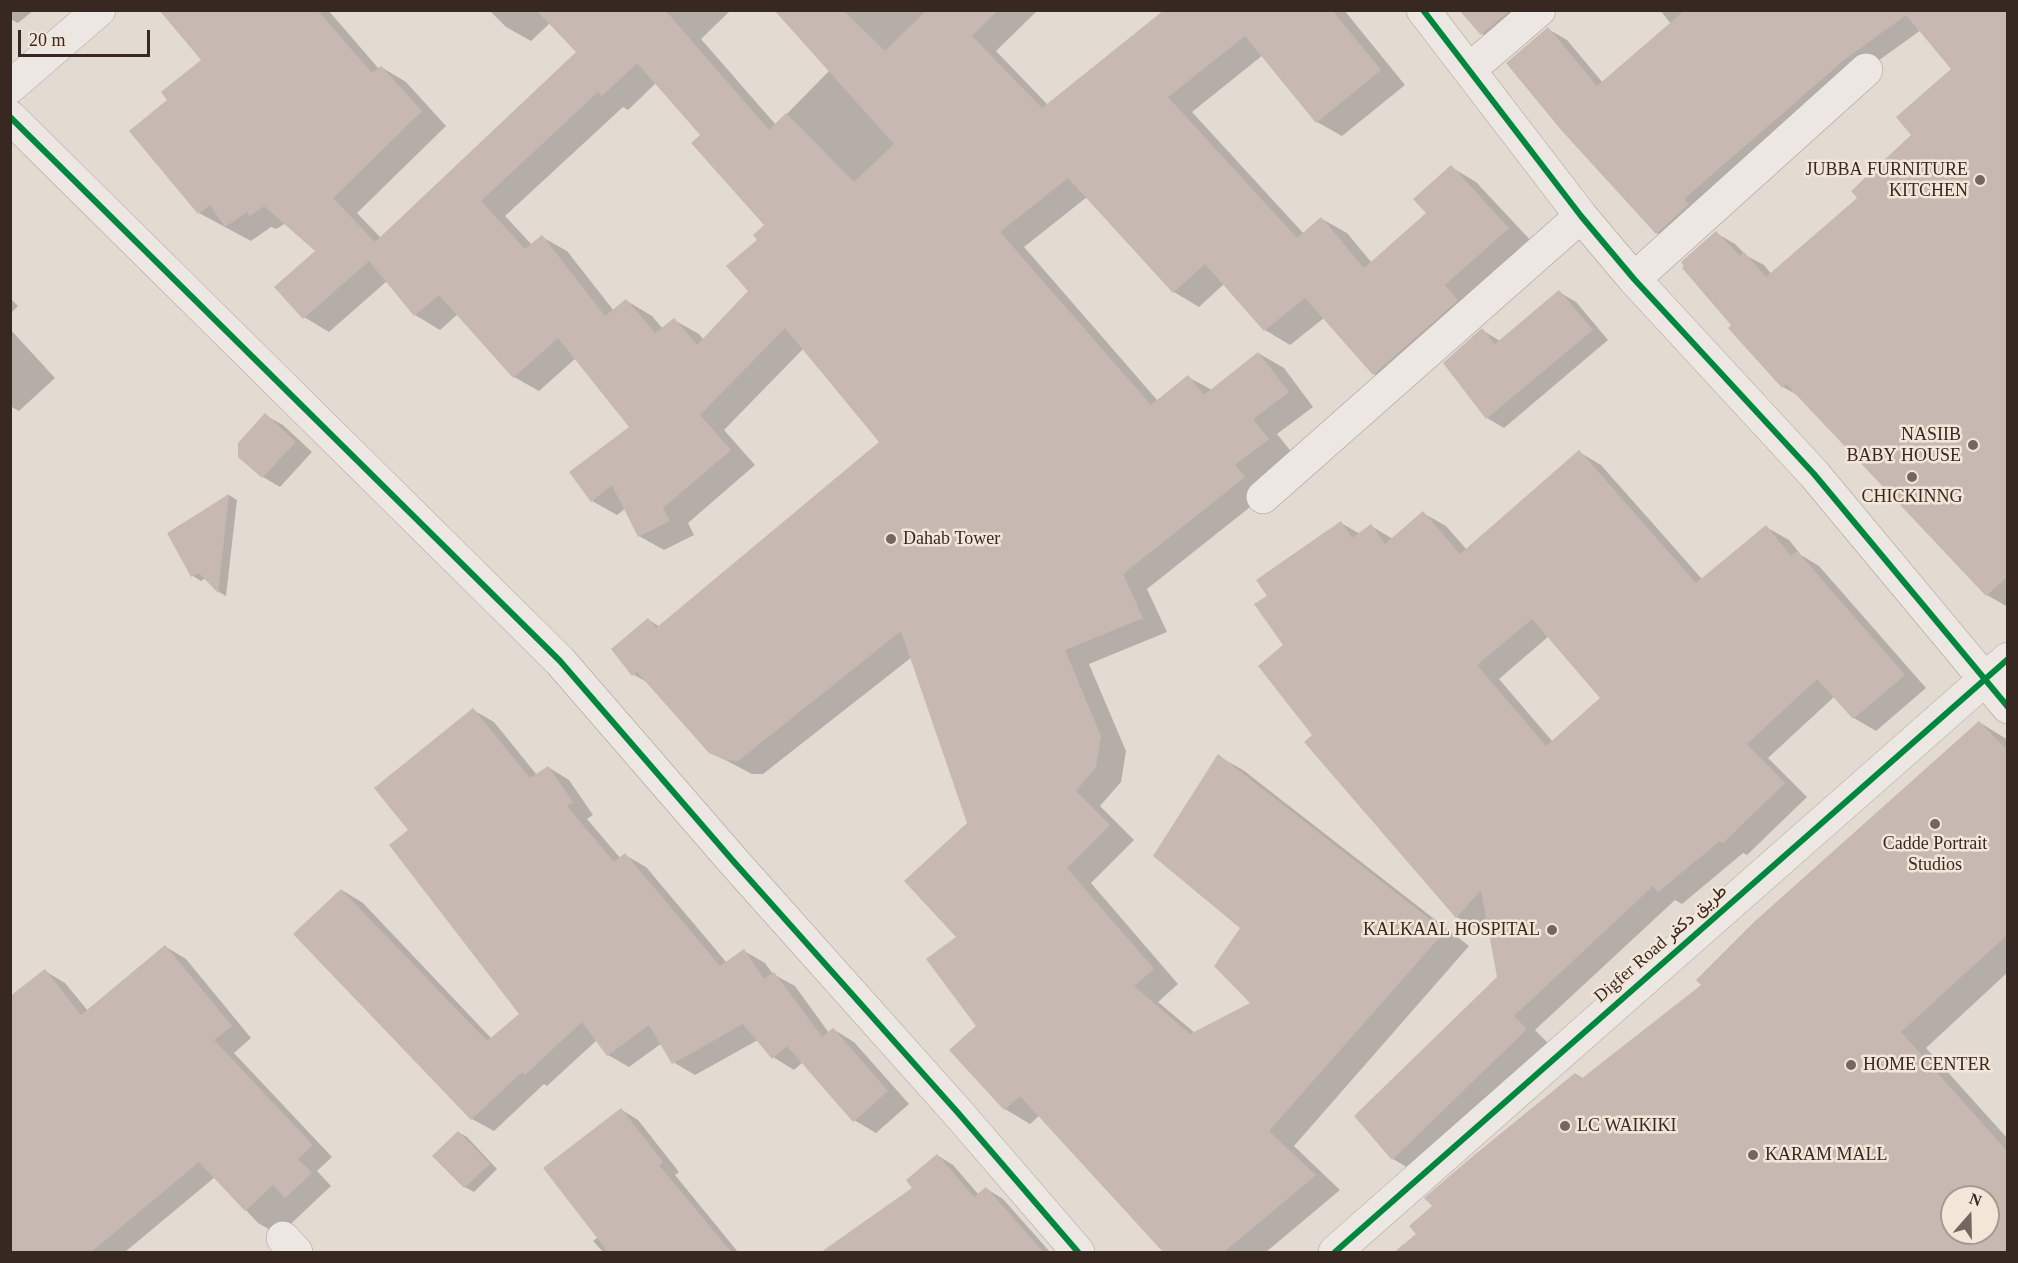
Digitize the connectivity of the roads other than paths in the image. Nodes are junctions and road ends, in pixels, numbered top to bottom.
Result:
1 (99, 10) edge
2 (1423, 10) edge
3 (1539, 10) edge
4 (1469, 70) junction
5 (1866, 70) dead end
6 (10, 87) edge
7 (10, 117) edge
8 (1581, 216) junction
9 (1634, 279) junction
10 (1263, 497) dead end
11 (1996, 669) edge
12 (2007, 706) edge
13 (1078, 1252) edge
14 (1335, 1252) edge

1 - 6 street
2 - 4 street
3 - 4 street
4 - 8 street
5 - 9 street
7 - 13 street
8 - 9 street
8 - 10 street
9 - 11 street
11 - 12 street
11 - 14 street, Digfer Road طريق دكفر

